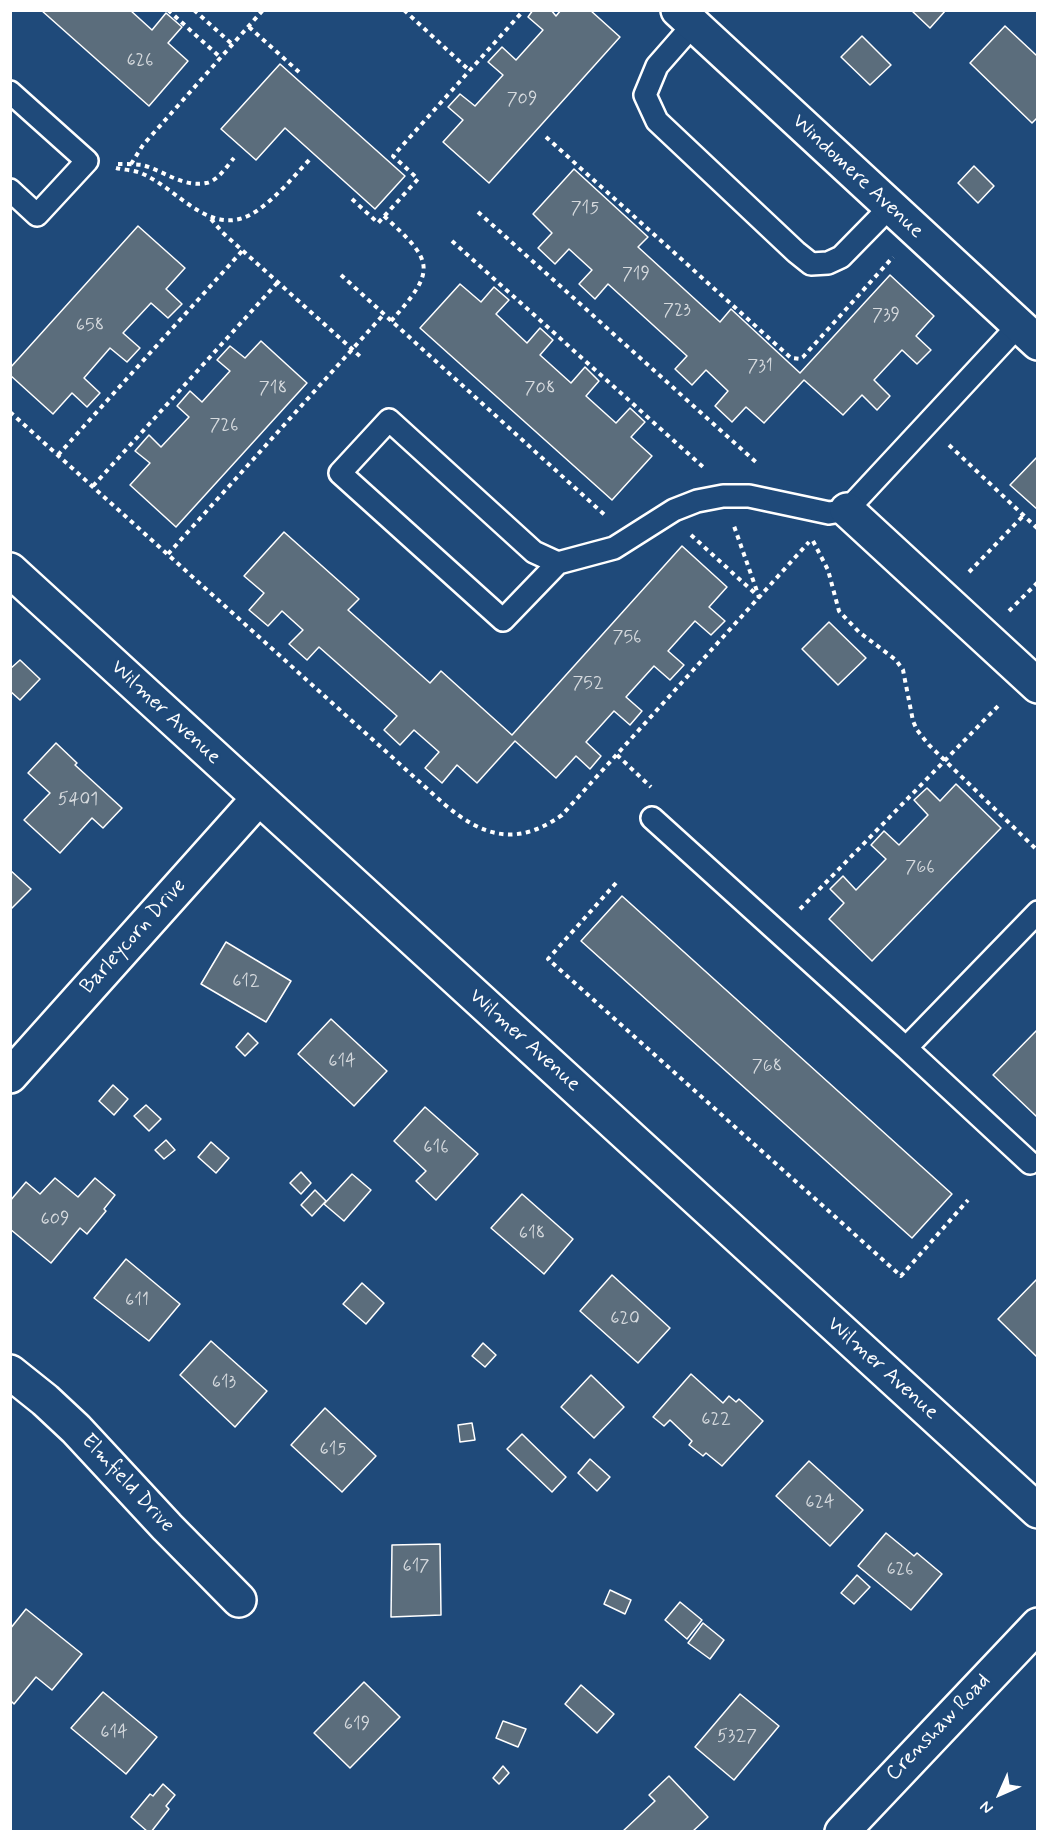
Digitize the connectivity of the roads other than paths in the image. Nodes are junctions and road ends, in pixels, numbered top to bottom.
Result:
1 (686, 18) edge
2 (10, 92) edge
3 (10, 190) edge
4 (890, 207) junction
5 (1028, 334) edge
6 (847, 510) junction
7 (558, 562) junction
8 (10, 570) edge
9 (1038, 686) edge
10 (258, 799) junction
11 (652, 818) dead end
12 (1038, 912) edge
13 (906, 1048) junction
14 (10, 1076) edge
15 (1030, 1163) dead end
16 (10, 1372) edge
17 (1038, 1511) edge
18 (239, 1600) dead end
19 (1038, 1625) edge
20 (842, 1832) edge

1 - 4 street, Windomere Avenue
1 - 4 lane
2 - 3 lane
4 - 5 street, Windomere Avenue
5 - 6 lane
6 - 7 lane
6 - 9 street
7 - 7 lane
8 - 10 street, Wilmer Avenue
10 - 14 street, Barleycorn Drive
10 - 17 street, Wilmer Avenue
11 - 13 lane
12 - 13 lane
13 - 15 lane
16 - 18 street, Elmfield Drive
19 - 20 street, Crenshaw Road

